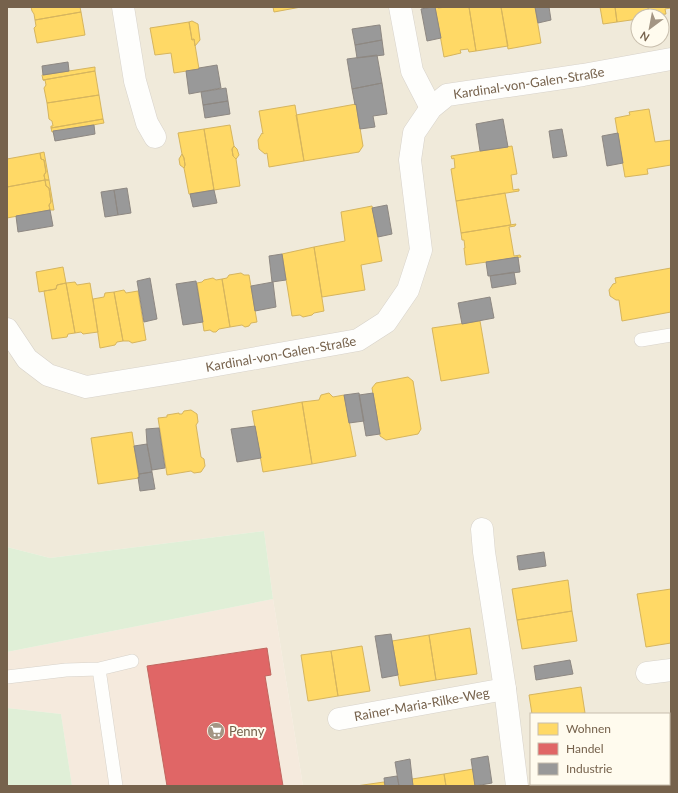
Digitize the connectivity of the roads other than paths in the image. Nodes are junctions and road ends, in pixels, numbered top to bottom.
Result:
1 (123, 7) edge
2 (400, 7) edge
3 (671, 59) edge
4 (431, 108) junction
5 (155, 137) dead end
6 (7, 329) edge
7 (671, 335) edge
8 (641, 340) dead end
9 (482, 529) dead end
10 (132, 661) dead end
11 (99, 670) junction
12 (671, 670) edge
13 (647, 673) dead end
14 (7, 677) edge
15 (504, 690) junction
16 (340, 719) dead end
17 (116, 786) edge
18 (517, 786) edge

1 - 5 street
2 - 4 street
3 - 4 street, Kardinal-von-Galen-Straße
4 - 6 street, Kardinal-von-Galen-Straße
7 - 8 lane
9 - 15 street, Rainer-Maria-Rilke-Weg
10 - 11 lane
11 - 14 lane
11 - 17 lane
12 - 13 street
15 - 16 street, Rainer-Maria-Rilke-Weg
15 - 18 street, Rainer-Maria-Rilke-Weg

